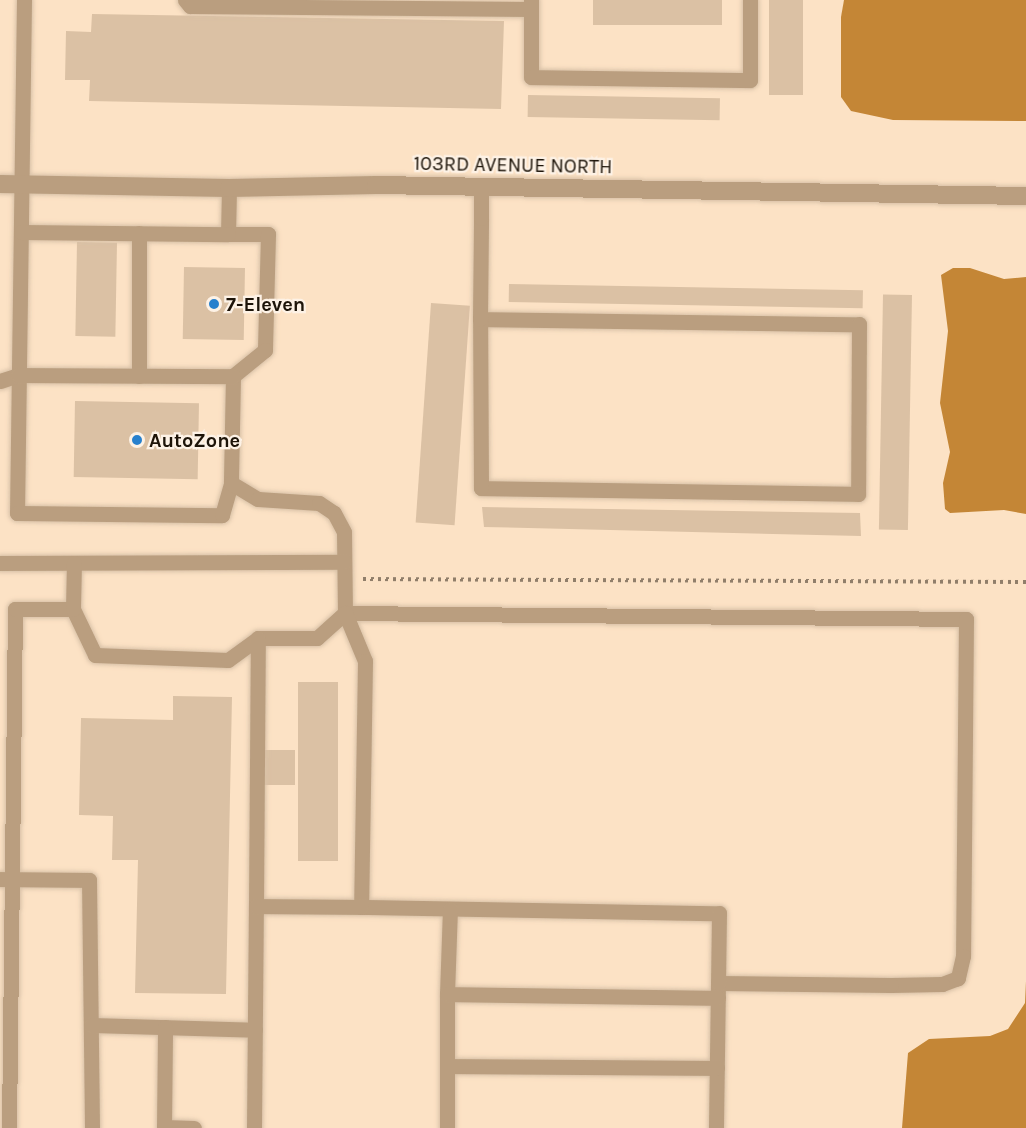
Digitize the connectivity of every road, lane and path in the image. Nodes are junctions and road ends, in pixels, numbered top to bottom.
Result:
1 (24, 0) edge
2 (185, 0) edge
3 (750, 0) edge
4 (531, 5) edge
5 (0, 184) edge
6 (22, 185) junction
7 (481, 187) junction
8 (229, 188) junction
9 (1026, 196) edge
10 (21, 232) junction
11 (139, 233) junction
12 (228, 234) junction
13 (480, 319) junction
14 (18, 375) junction
15 (139, 376) junction
16 (233, 376) junction
17 (0, 381) edge
18 (231, 483) junction
19 (344, 562) junction
20 (0, 563) edge
21 (74, 563) junction
22 (344, 579) junction
23 (1026, 582) edge
24 (73, 609) junction
25 (345, 613) junction
26 (258, 638) junction
27 (6, 879) edge
28 (256, 906) junction
29 (361, 907) junction
30 (450, 909) junction
31 (718, 990) junction
32 (447, 994) junction
33 (91, 1025) junction
34 (165, 1027) junction
35 (255, 1030) junction
36 (447, 1066) junction
37 (717, 1068) junction
38 (9, 1128) edge
39 (92, 1128) edge
40 (164, 1128) edge
41 (194, 1128) edge
42 (254, 1128) edge
43 (447, 1128) edge
44 (716, 1128) edge

1 - 6 lane
2 - 4 lane
3 - 4 lane
5 - 6 street, 103RD AVENUE NORTH
6 - 8 street, 103RD AVENUE NORTH
6 - 10 lane
7 - 8 street, 103RD AVENUE NORTH
7 - 9 street, 103RD AVENUE NORTH
7 - 13 lane
8 - 12 lane
10 - 11 lane
10 - 14 lane
11 - 12 lane
11 - 15 lane
12 - 16 lane
13 - 13 lane
14 - 15 lane
14 - 17 lane
14 - 18 lane
15 - 16 lane
16 - 18 lane
18 - 19 lane
19 - 21 lane
19 - 22 lane
20 - 21 lane
21 - 24 lane
22 - 23 path
22 - 25 lane
24 - 26 lane
24 - 27 lane
25 - 26 lane
25 - 29 lane
25 - 31 lane
26 - 28 lane
27 - 33 lane
27 - 38 lane
28 - 29 lane
28 - 35 lane
29 - 30 lane
30 - 31 lane
30 - 32 lane
31 - 32 lane
31 - 37 lane
32 - 36 lane
33 - 34 lane
33 - 39 lane
34 - 35 lane
34 - 40 lane
35 - 42 lane
36 - 37 lane
36 - 43 lane
37 - 44 lane
40 - 41 lane

